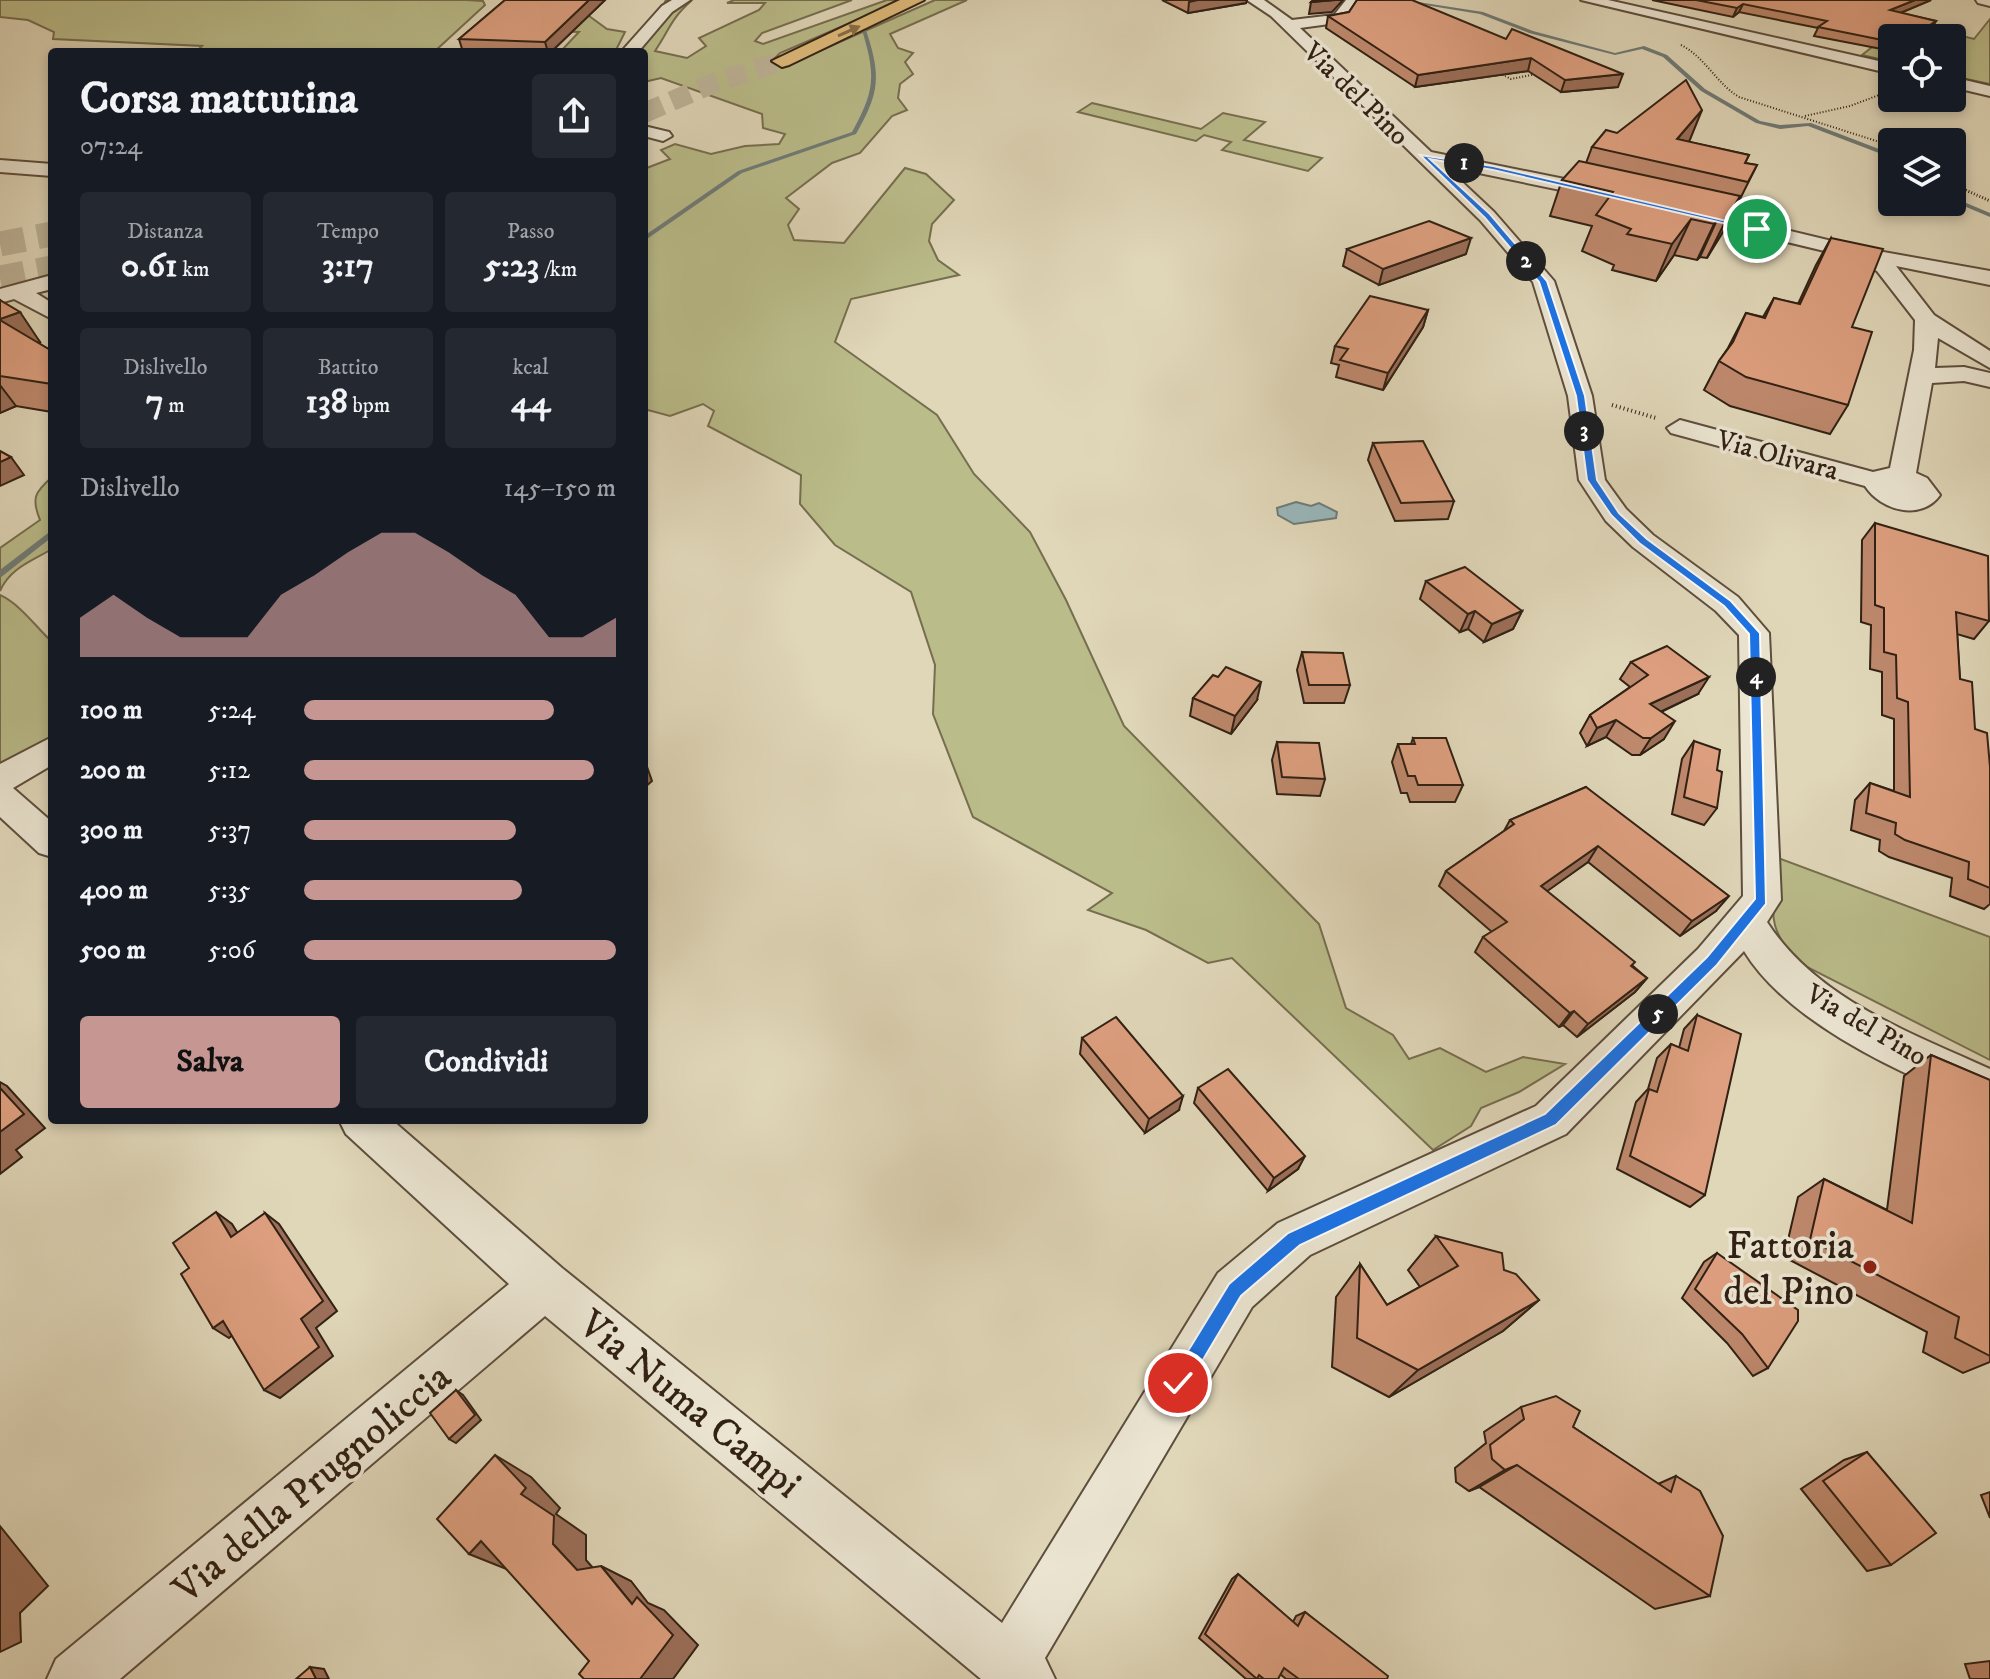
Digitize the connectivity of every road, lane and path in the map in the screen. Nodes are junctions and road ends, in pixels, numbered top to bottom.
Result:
1 (683, 0) edge
2 (873, 0) edge
3 (915, 0) edge
4 (1254, 0) edge
5 (1354, 0) edge
6 (1588, 0) edge
7 (1983, 0) edge
8 (1990, 2) edge
9 (669, 5) edge
10 (853, 7) dead end
11 (1287, 25) junction
12 (1673, 42) dead end
13 (632, 48) edge
14 (782, 61) tunnel mouth
15 (1878, 66) edge
16 (1495, 70) edge
17 (1536, 74) edge
18 (1966, 85) edge
19 (1990, 91) edge
20 (1878, 95) edge
21 (1804, 116) junction
22 (1878, 139) edge
23 (1422, 156) junction
24 (0, 166) edge
25 (48, 170) edge
26 (1966, 190) edge
27 (1630, 199) edge
28 (1990, 201) edge
29 (1660, 206) edge
30 (1848, 250) junction
31 (1990, 278) edge
32 (48, 283) edge
33 (8, 294) edge
34 (48, 310) edge
35 (1926, 320) junction
36 (1926, 350) junction
37 (1990, 361) edge
38 (1964, 374) junction
39 (1920, 376) junction
40 (1990, 380) edge
41 (1580, 396) junction
42 (1680, 428) joint
43 (48, 751) edge
44 (0, 780) edge
45 (0, 797) edge
46 (48, 839) edge
47 (1746, 921) junction
48 (1990, 1090) edge
49 (365, 1124) edge
50 (545, 1285) junction
51 (1017, 1672) edge
52 (76, 1679) edge

1 - 9 street
2 - 10 highway
14 -> 3 highway
4 - 11 street, Via del Pino
5 - 11 street
6 - 15 street
7 - 8 street
9 - 13 street
11 - 23 street, Via del Pino
12 - 21 path
16 - 17 path
18 - 19 street
20 - 21 path
21 - 22 path
23 - 27 street
23 - 41 street, Via del Pino
24 - 25 street
26 - 28 path
29 - 30 street
30 - 31 street
30 - 35 street
32 - 33 street
33 - 34 street
35 - 36 street, Via Olivara
35 - 37 street
36 - 38 street
36 - 39 street, Via Olivara
38 - 39 street
38 - 40 street
39 - 42 street, Via Olivara
41 - 42 path
41 - 47 street, Via del Pino
43 - 44 street
45 - 46 street
47 - 48 street, Via del Pino
47 - 51 street
49 - 50 street, Via Numa Campi
50 - 51 street, Via Numa Campi
50 - 52 street, Via della Prugnoliccia

